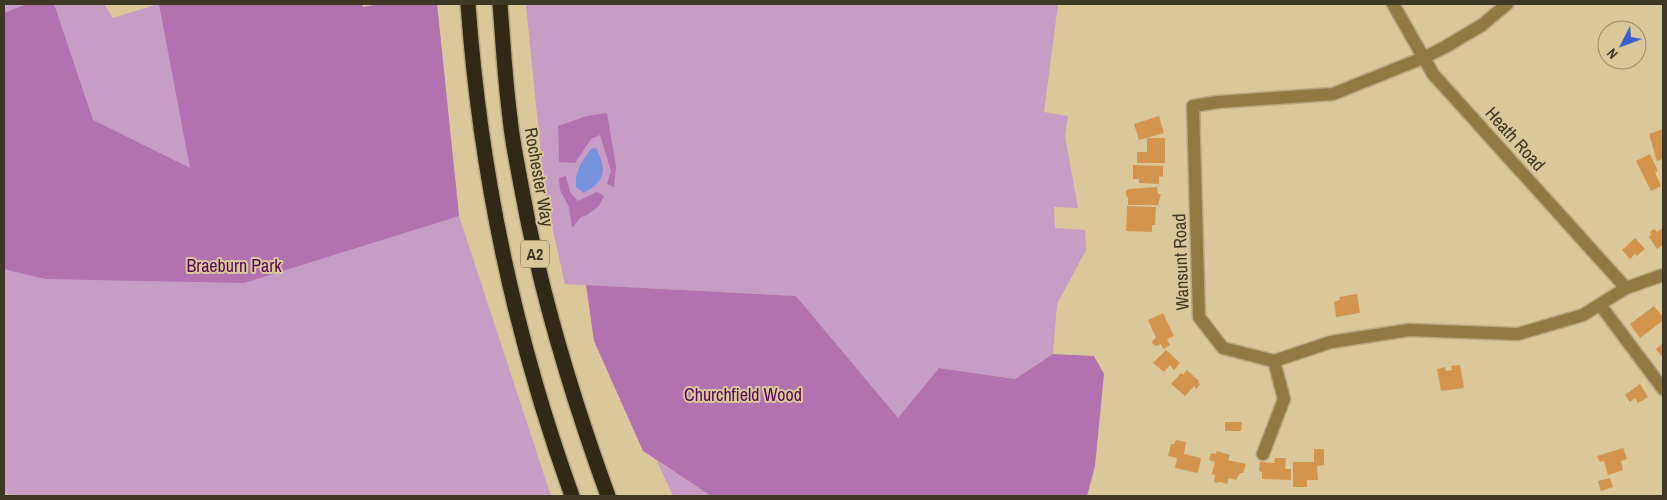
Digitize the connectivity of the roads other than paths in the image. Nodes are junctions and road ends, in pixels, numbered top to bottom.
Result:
1 (468, 4) edge
2 (500, 4) edge
3 (1392, 4) edge
4 (1507, 4) edge
5 (1423, 58) junction
6 (1663, 275) edge
7 (1626, 288) junction
8 (1601, 306) junction
9 (1274, 360) junction
10 (1663, 389) edge
11 (1263, 454) dead end
12 (572, 496) edge
13 (608, 496) edge

1 - 12 highway, A2
2 - 13 highway, Rochester Way / A2
3 - 5 street, Heath Road
4 - 5 street, Wansunt Road
5 - 7 street, Heath Road
5 - 9 street, Wansunt Road
6 - 7 street
7 - 8 street
8 - 9 street
8 - 10 street
9 - 11 street

